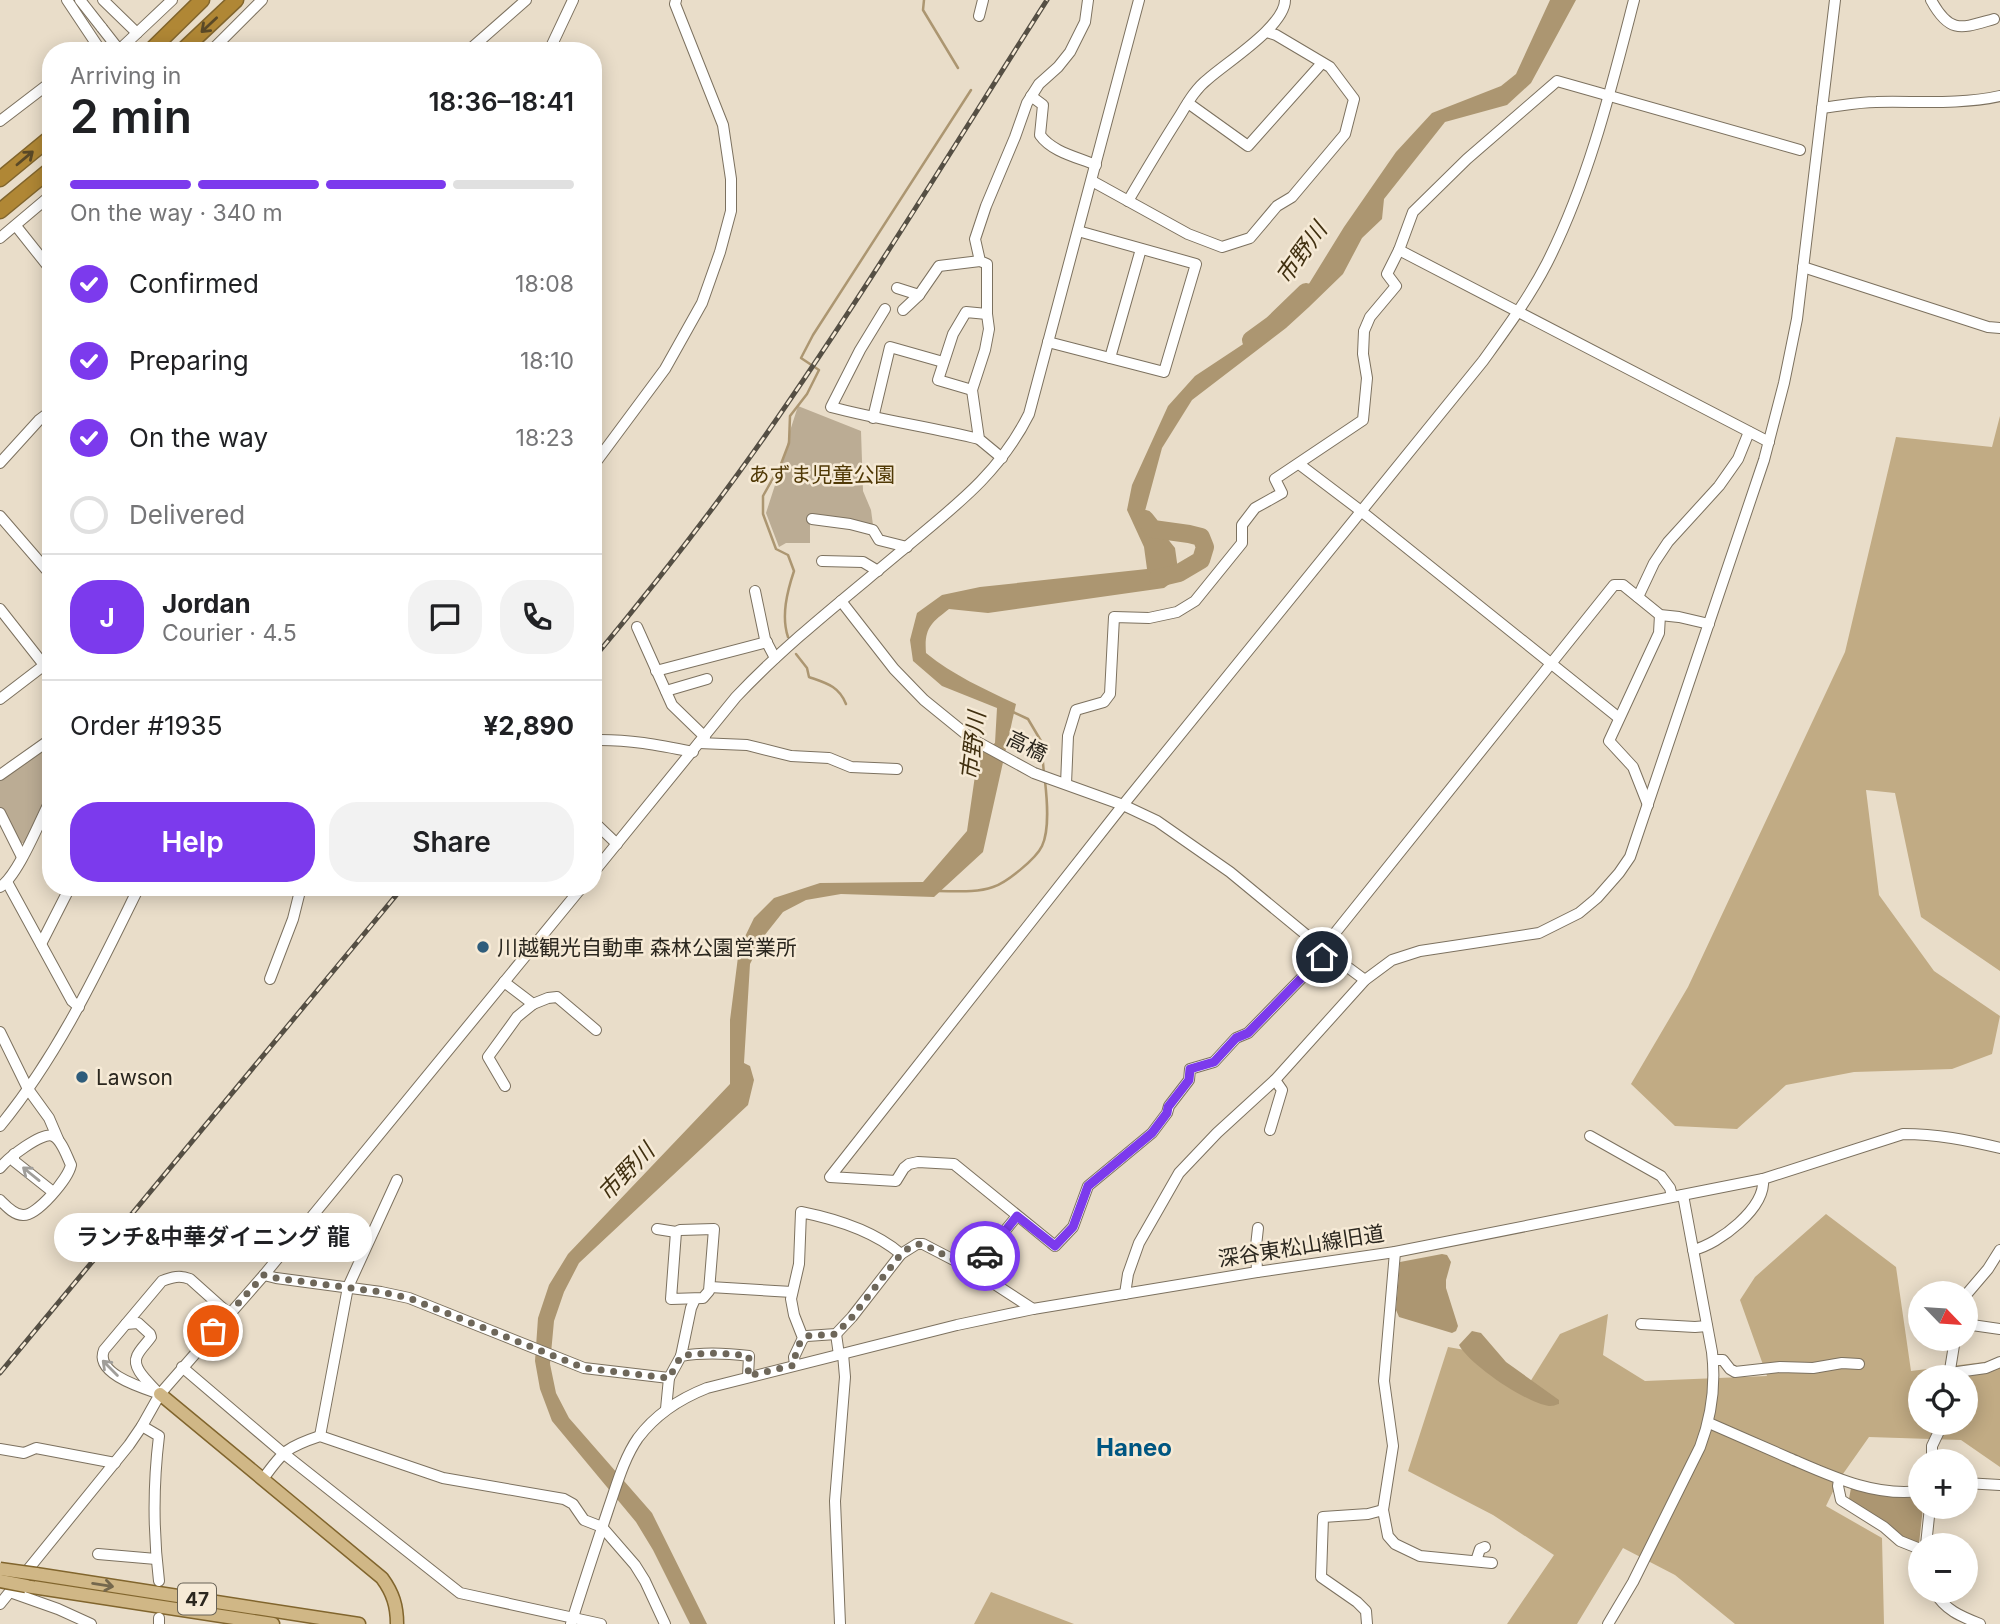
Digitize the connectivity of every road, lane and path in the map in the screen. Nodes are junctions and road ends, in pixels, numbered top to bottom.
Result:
1 (67, 0) edge
2 (80, 0) edge
3 (103, 0) edge
4 (172, 0) edge
5 (202, 0) edge
6 (236, 0) edge
7 (262, 0) edge
8 (526, 0) edge
9 (573, 0) edge
10 (676, 0) edge
11 (983, 0) edge
12 (1088, 0) edge
13 (1139, 0) edge
14 (1273, 0) edge
15 (1634, 0) edge
16 (1835, 0) edge
17 (1931, 0) edge
18 (1285, 3) edge
19 (979, 16) dead end
20 (1994, 19) dead end
21 (1267, 32) junction
22 (138, 33) junction
23 (92, 42) edge
24 (112, 42) edge
25 (128, 42) edge
26 (159, 42) edge
27 (192, 42) edge
28 (220, 42) edge
29 (478, 42) edge
30 (552, 42) edge
31 (1322, 63) junction
32 (42, 89) edge
33 (1609, 94) junction
34 (1031, 96) junction
35 (2000, 96) edge
36 (1188, 103) junction
37 (1822, 108) junction
38 (0, 121) edge
39 (42, 144) edge
40 (1801, 150) dead end
41 (1096, 165) junction
42 (42, 176) edge
43 (0, 179) edge
44 (1092, 181) junction
45 (1128, 201) junction
46 (42, 203) edge
47 (0, 211) edge
48 (16, 226) junction
49 (1078, 231) junction
50 (0, 238) edge
51 (1141, 249) junction
52 (1399, 250) junction
53 (42, 259) edge
54 (980, 261) junction
55 (1803, 267) junction
56 (897, 288) dead end
57 (919, 295) junction
58 (885, 309) dead end
59 (903, 310) dead end
60 (1518, 312) junction
61 (987, 314) junction
62 (2000, 328) edge
63 (1048, 342) junction
64 (1110, 358) junction
65 (943, 362) junction
66 (972, 390) junction
67 (42, 417) edge
68 (873, 418) junction
69 (1749, 432) junction
70 (979, 439) junction
71 (1769, 442) junction
72 (602, 454) edge
73 (1002, 458) junction
74 (0, 463) edge
75 (1298, 464) junction
76 (1361, 511) junction
77 (0, 516) edge
78 (812, 519) dead end
79 (906, 547) junction
80 (822, 561) dead end
81 (42, 565) edge
82 (878, 571) junction
83 (755, 591) dead end
84 (1638, 597) junction
85 (841, 601) junction
86 (0, 609) edge
87 (1660, 615) junction
88 (1709, 624) junction
89 (637, 627) dead end
90 (767, 642) junction
91 (42, 656) edge
92 (775, 658) junction
93 (1551, 663) junction
94 (42, 668) edge
95 (656, 671) junction
96 (707, 679) dead end
97 (666, 691) junction
98 (0, 699) edge
99 (1619, 718) junction
100 (602, 740) edge
101 (699, 744) junction
102 (42, 745) edge
103 (897, 769) dead end
104 (0, 775) edge
105 (1066, 784) junction
106 (1123, 805) junction
107 (1648, 805) junction
108 (0, 813) edge
109 (42, 817) edge
110 (602, 830) edge
111 (617, 844) junction
112 (22, 857) junction
113 (602, 862) edge
114 (4, 885) edge
115 (65, 896) edge
116 (134, 896) edge
117 (299, 896) edge
118 (575, 896) edge
119 (41, 944) junction
120 (1325, 950) junction
121 (270, 979) dead end
122 (1365, 980) junction
123 (504, 982) junction
124 (533, 1004) junction
125 (79, 1007) junction
126 (596, 1030) dead end
127 (0, 1032) edge
128 (1275, 1080) junction
129 (505, 1087) dead end
130 (28, 1090) junction
131 (38, 1105) junction
132 (0, 1126) edge
133 (1270, 1130) dead end
134 (1590, 1136) dead end
135 (41, 1137) junction
136 (59, 1142) junction
137 (2000, 1148) edge
138 (14, 1154) junction
139 (0, 1168) edge
140 (1763, 1179) junction
141 (397, 1180) dead end
142 (53, 1192) junction
143 (1678, 1196) junction
144 (0, 1200) edge
145 (1017, 1216) junction
146 (1258, 1228) dead end
147 (657, 1229) dead end
148 (676, 1232) junction
149 (1693, 1250) junction
150 (2000, 1250) edge
151 (1395, 1252) junction
152 (901, 1254) junction
153 (973, 1270) junction
154 (1257, 1272) junction
155 (264, 1275) junction
156 (1978, 1281) edge
157 (348, 1287) junction
158 (710, 1287) junction
159 (792, 1292) junction
160 (1125, 1294) junction
161 (695, 1299) junction
162 (1033, 1309) junction
163 (137, 1310) junction
164 (228, 1313) junction
165 (138, 1323) junction
166 (126, 1324) junction
167 (1641, 1324) dead end
168 (1707, 1326) junction
169 (1978, 1326) edge
170 (2000, 1329) edge
171 (836, 1334) junction
172 (803, 1338) junction
173 (841, 1355) junction
174 (681, 1356) junction
175 (1713, 1360) junction
176 (2000, 1362) edge
177 (1859, 1364) dead end
178 (795, 1365) junction
179 (182, 1367) junction
180 (1978, 1370) edge
181 (748, 1376) junction
182 (669, 1378) junction
183 (160, 1394) junction
184 (666, 1409) junction
185 (1709, 1423) junction
186 (142, 1426) junction
187 (320, 1436) junction
188 (0, 1449) edge
189 (283, 1453) junction
190 (115, 1462) junction
191 (263, 1479) junction
192 (1839, 1480) junction
193 (1978, 1484) edge
194 (2000, 1485) edge
195 (1908, 1492) edge
196 (1383, 1510) junction
197 (604, 1523) junction
198 (1908, 1544) edge
199 (1485, 1547) dead end
200 (98, 1554) dead end
201 (156, 1559) junction
202 (1476, 1561) junction
203 (1492, 1563) dead end
204 (0, 1569) edge
205 (0, 1581) edge
206 (159, 1581) dead end
207 (10, 1592) junction
208 (1941, 1603) edge
209 (0, 1604) edge
210 (572, 1620) edge
211 (91, 1624) edge
212 (273, 1624) edge
213 (359, 1624) edge
214 (397, 1624) edge
215 (601, 1624) edge
216 (665, 1624) edge
217 (840, 1624) edge
218 (1367, 1624) edge
219 (1608, 1624) edge
220 (1980, 1624) edge

1 - 23 street
2 - 24 street, bridge
3 - 22 street
4 - 22 street
5 - 26 highway
6 -> 27 highway
7 - 28 street
8 - 29 street
9 - 30 street
10 - 72 street
11 - 19 street
12 - 34 street
13 - 41 street
14 - 18 street
15 - 33 street
16 - 37 street
17 - 20 street
18 - 21 street
21 - 31 street
21 - 36 street
22 - 25 street
31 - 36 street
31 - 45 street
32 - 38 street
33 - 40 street
33 - 52 street
33 - 60 street
34 - 41 street
34 - 54 street
35 - 37 street
36 - 45 street
37 - 55 street
43 -> 39 highway
41 - 44 street
42 - 47 highway
44 - 45 street
44 - 49 street
46 - 48 street
48 - 50 street
48 - 53 street
49 - 51 street
49 - 63 street
51 - 64 street
51 - 64 street
52 - 60 street
52 - 75 street
54 - 57 street
54 - 61 street
55 - 62 street
55 - 71 street
56 - 57 street
57 - 59 street
58 - 68 street
60 - 69 street
60 - 76 street
61 - 65 street
61 - 66 street
63 - 64 street
63 - 73 street
65 - 66 street
65 - 68 street
66 - 70 street
67 - 74 street
68 - 70 street
69 - 71 street
69 - 84 street
70 - 73 street
71 - 88 street
73 - 79 street
75 - 76 street
75 - 105 street
76 - 93 street
76 - 106 street
77 - 81 street
78 - 79 street
79 - 82 street
80 - 82 street
82 - 85 street
83 - 90 street
84 - 87 street
84 - 93 street
85 - 92 street
85 - 105 street, 高橋
86 - 91 street
87 - 88 street
87 - 99 street
88 - 107 street
89 - 95 street
90 - 92 street
90 - 95 street
92 - 101 street
93 - 99 street
93 - 120 street
94 - 98 street
95 - 97 street
96 - 97 street
97 - 101 street
99 - 107 street
100 - 101 street
101 - 103 street
101 - 111 street
102 - 104 street
105 - 106 street, 高橋
106 - 120 street, 高橋
106 - 145 street
107 - 122 street
108 - 112 street
109 - 112 street
110 - 111 street
111 - 113 street
112 - 114 street
114 - 119 street
115 - 119 street
116 - 125 street
117 - 121 street
118 - 123 street
119 - 125 street
120 - 122 street, 高橋
120 - 145 street
122 - 128 street
123 - 124 street
123 - 155 street
124 - 126 street
124 - 129 street
125 - 130 street
127 - 130 street
128 - 133 street
128 - 160 street
130 - 131 street
130 - 132 street
131 - 135 street
131 - 136 street
134 - 143 street
135 - 136 street
135 - 138 street
136 - 142 street
137 - 140 street, 深谷東松山線旧道
138 - 139 street
142 -> 138 street
140 - 143 street, 深谷東松山線旧道
140 - 149 street
141 - 157 street
142 - 144 street
143 - 149 street
143 - 151 street, 深谷東松山線旧道
145 - 153 street
146 - 154 street
147 - 148 street
148 - 158 street
148 - 161 street
149 - 168 street
150 - 156 street
151 - 154 street, 深谷東松山線旧道
151 - 196 street
152 - 153 street
152 - 159 street
152 - 171 street
153 - 162 street
154 - 160 street, 深谷東松山線旧道
155 - 157 street
155 - 164 street
157 - 182 street
157 - 187 street
158 - 159 street
158 - 161 street
159 - 172 street
160 - 162 street, 深谷東松山線旧道
161 - 174 street
162 - 173 street, 深谷東松山線旧道
163 - 164 street
163 - 165 street
163 - 166 street
164 - 179 street
165 - 166 street
165 - 183 street
183 -> 166 street
167 - 168 street
168 - 175 street
169 - 170 street
171 - 172 street
171 - 173 street
172 - 178 street
173 - 178 street, 深谷東松山線旧道
173 - 217 street
174 - 181 street
174 - 182 street
175 - 177 street
175 - 185 street
176 - 180 street
178 - 181 street, 深谷東松山線旧道
179 - 183 street
179 - 189 street
181 - 184 street, 深谷東松山線旧道
182 - 184 street
183 - 186 street
183 - 191 main road
184 - 197 street, 深谷東松山線旧道
185 - 192 street
185 - 219 street
186 - 190 street
186 - 201 street
187 - 189 street
187 - 197 street
188 - 190 street
189 - 191 street
189 - 210 street
190 - 207 street
191 - 214 main road
192 - 195 street
192 - 198 street
193 - 194 street
196 - 202 street
196 - 218 street
197 - 210 street
197 - 216 street
199 - 202 street
200 - 201 street
201 - 206 street
202 - 203 street
204 -> 213 main road, 47, bridge
205 - 212 main road, 47, bridge
207 - 209 street
207 - 211 street
208 - 220 street
210 - 215 street

